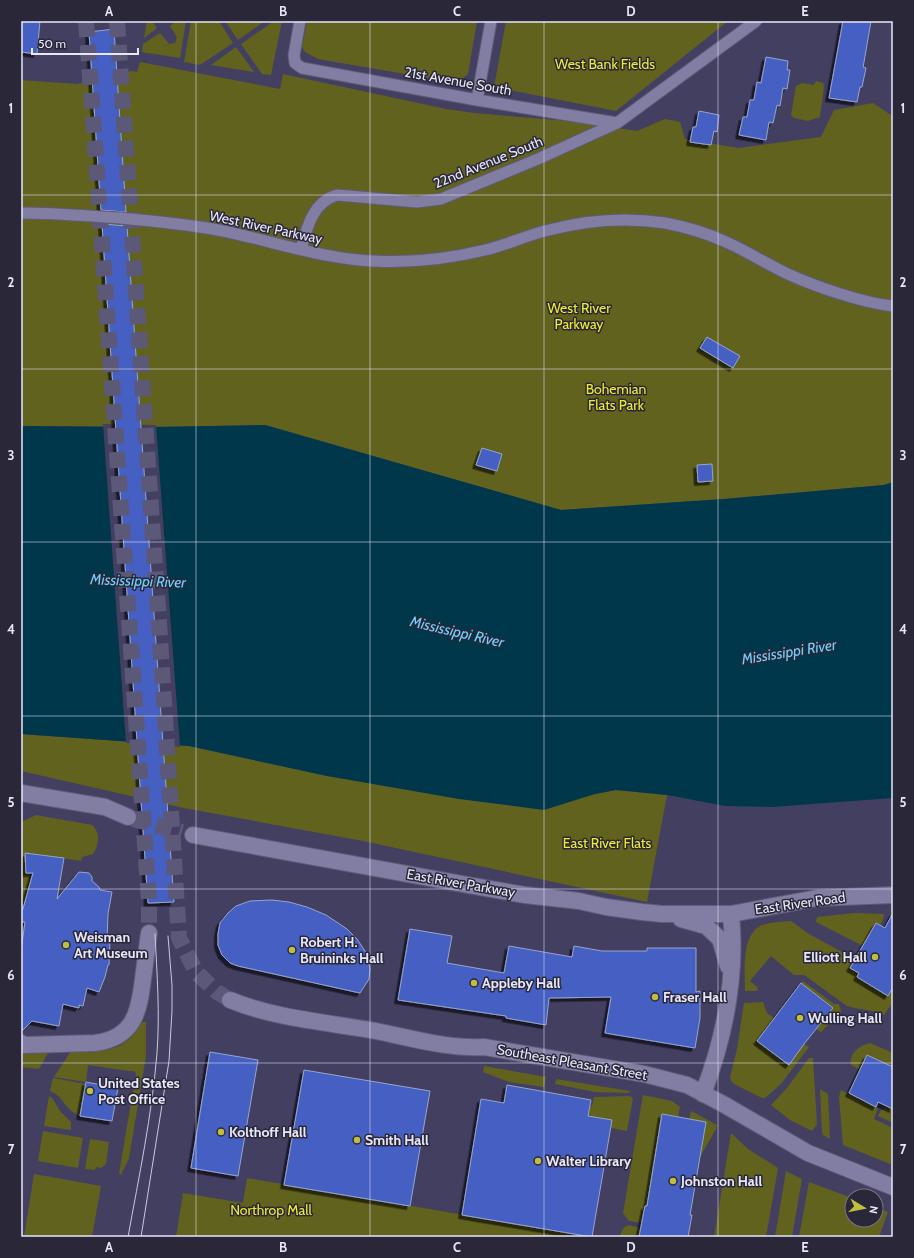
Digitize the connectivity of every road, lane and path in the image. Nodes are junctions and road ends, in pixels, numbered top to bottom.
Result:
1 (300, 21) edge
2 (492, 21) edge
3 (756, 21) edge
4 (477, 100) junction
5 (617, 123) junction
6 (21, 214) edge
7 (301, 249) junction
8 (893, 306) edge
9 (21, 793) edge
10 (128, 817) tunnel mouth
11 (193, 835) tunnel mouth
12 (893, 894) edge
13 (662, 914) junction
14 (731, 914) junction
15 (149, 933) tunnel mouth
16 (732, 977) junction
17 (230, 1000) tunnel mouth
18 (22, 1044) edge
19 (703, 1094) junction
20 (893, 1187) edge

1 - 4 street, 21st Avenue South
2 - 4 street
3 - 5 street
4 - 5 street, 21st Avenue South
5 - 7 street, 22nd Avenue South
6 - 7 street, West River Parkway
7 - 8 street, West River Parkway
9 - 10 street
11 - 13 street, East River Parkway
12 - 14 street, East River Road
13 - 14 street, East River Parkway
13 - 16 street
14 - 16 street
15 - 18 street
16 - 19 street
17 - 19 street, Southeast Pleasant Street
19 - 20 street, Southeast Pleasant Street

